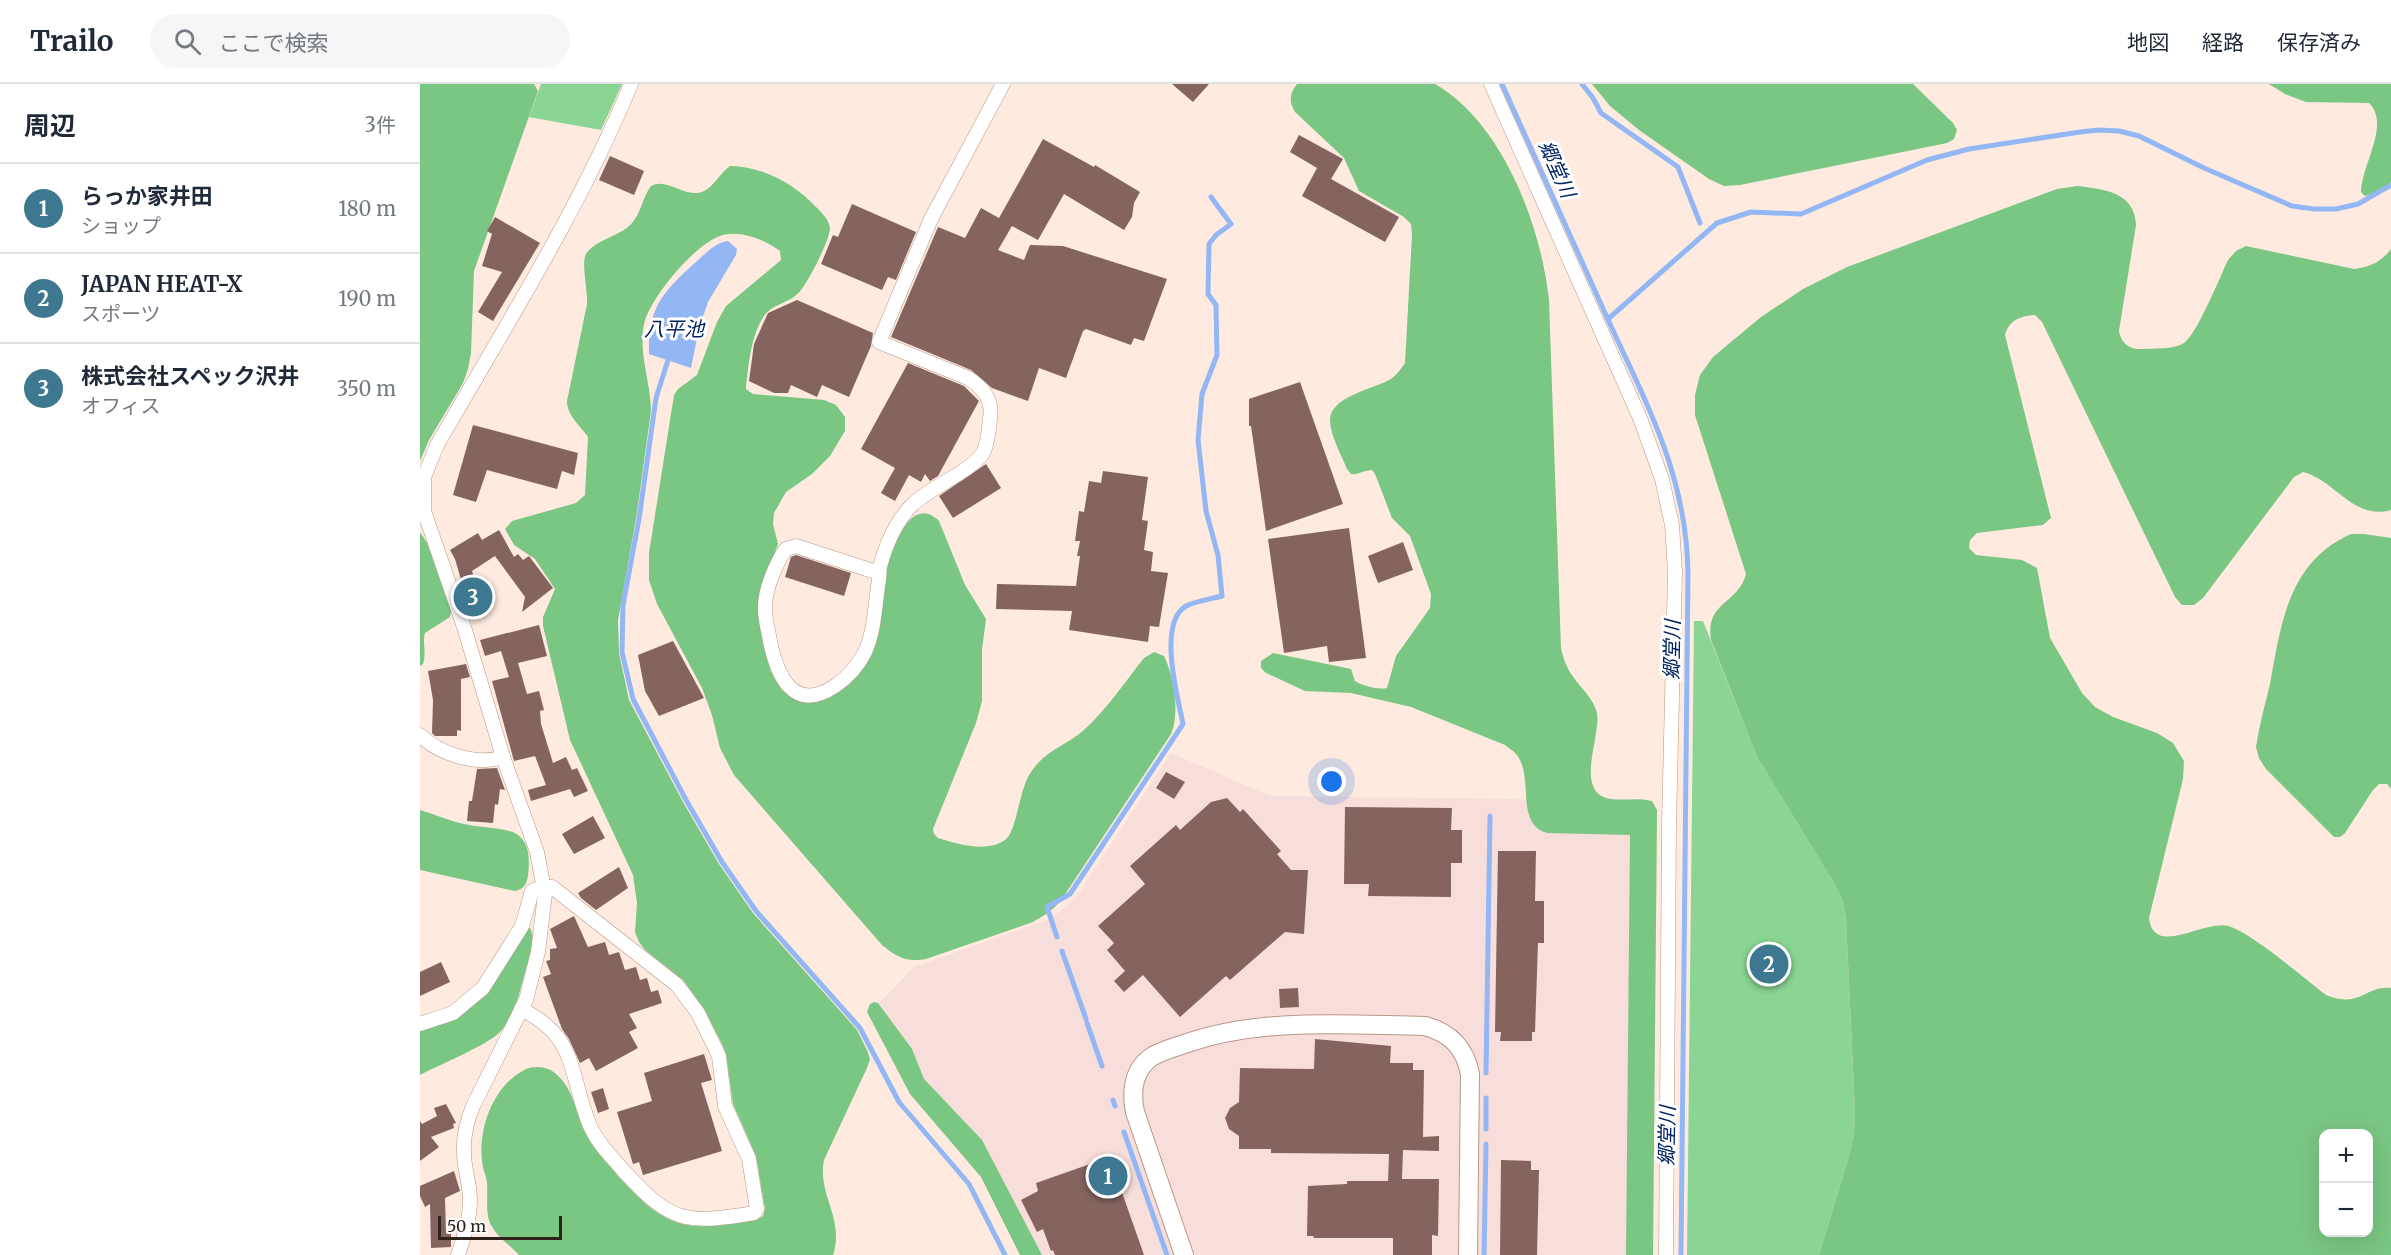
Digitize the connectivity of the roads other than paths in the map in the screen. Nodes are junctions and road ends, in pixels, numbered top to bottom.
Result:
1 (631, 84) edge
2 (1003, 84) edge
3 (1491, 84) edge
4 (879, 573) junction
5 (420, 735) edge
6 (503, 757) junction
7 (544, 887) junction
8 (521, 1009) junction
9 (420, 1024) edge
10 (458, 1255) edge
11 (1184, 1255) edge
12 (1468, 1255) edge
13 (1666, 1255) edge

1 - 6 street
2 - 4 street
3 - 13 street
4 - 4 street
5 - 6 street
6 - 7 street
7 - 8 street
7 - 8 street
7 - 9 street
8 - 10 street
11 - 12 street

